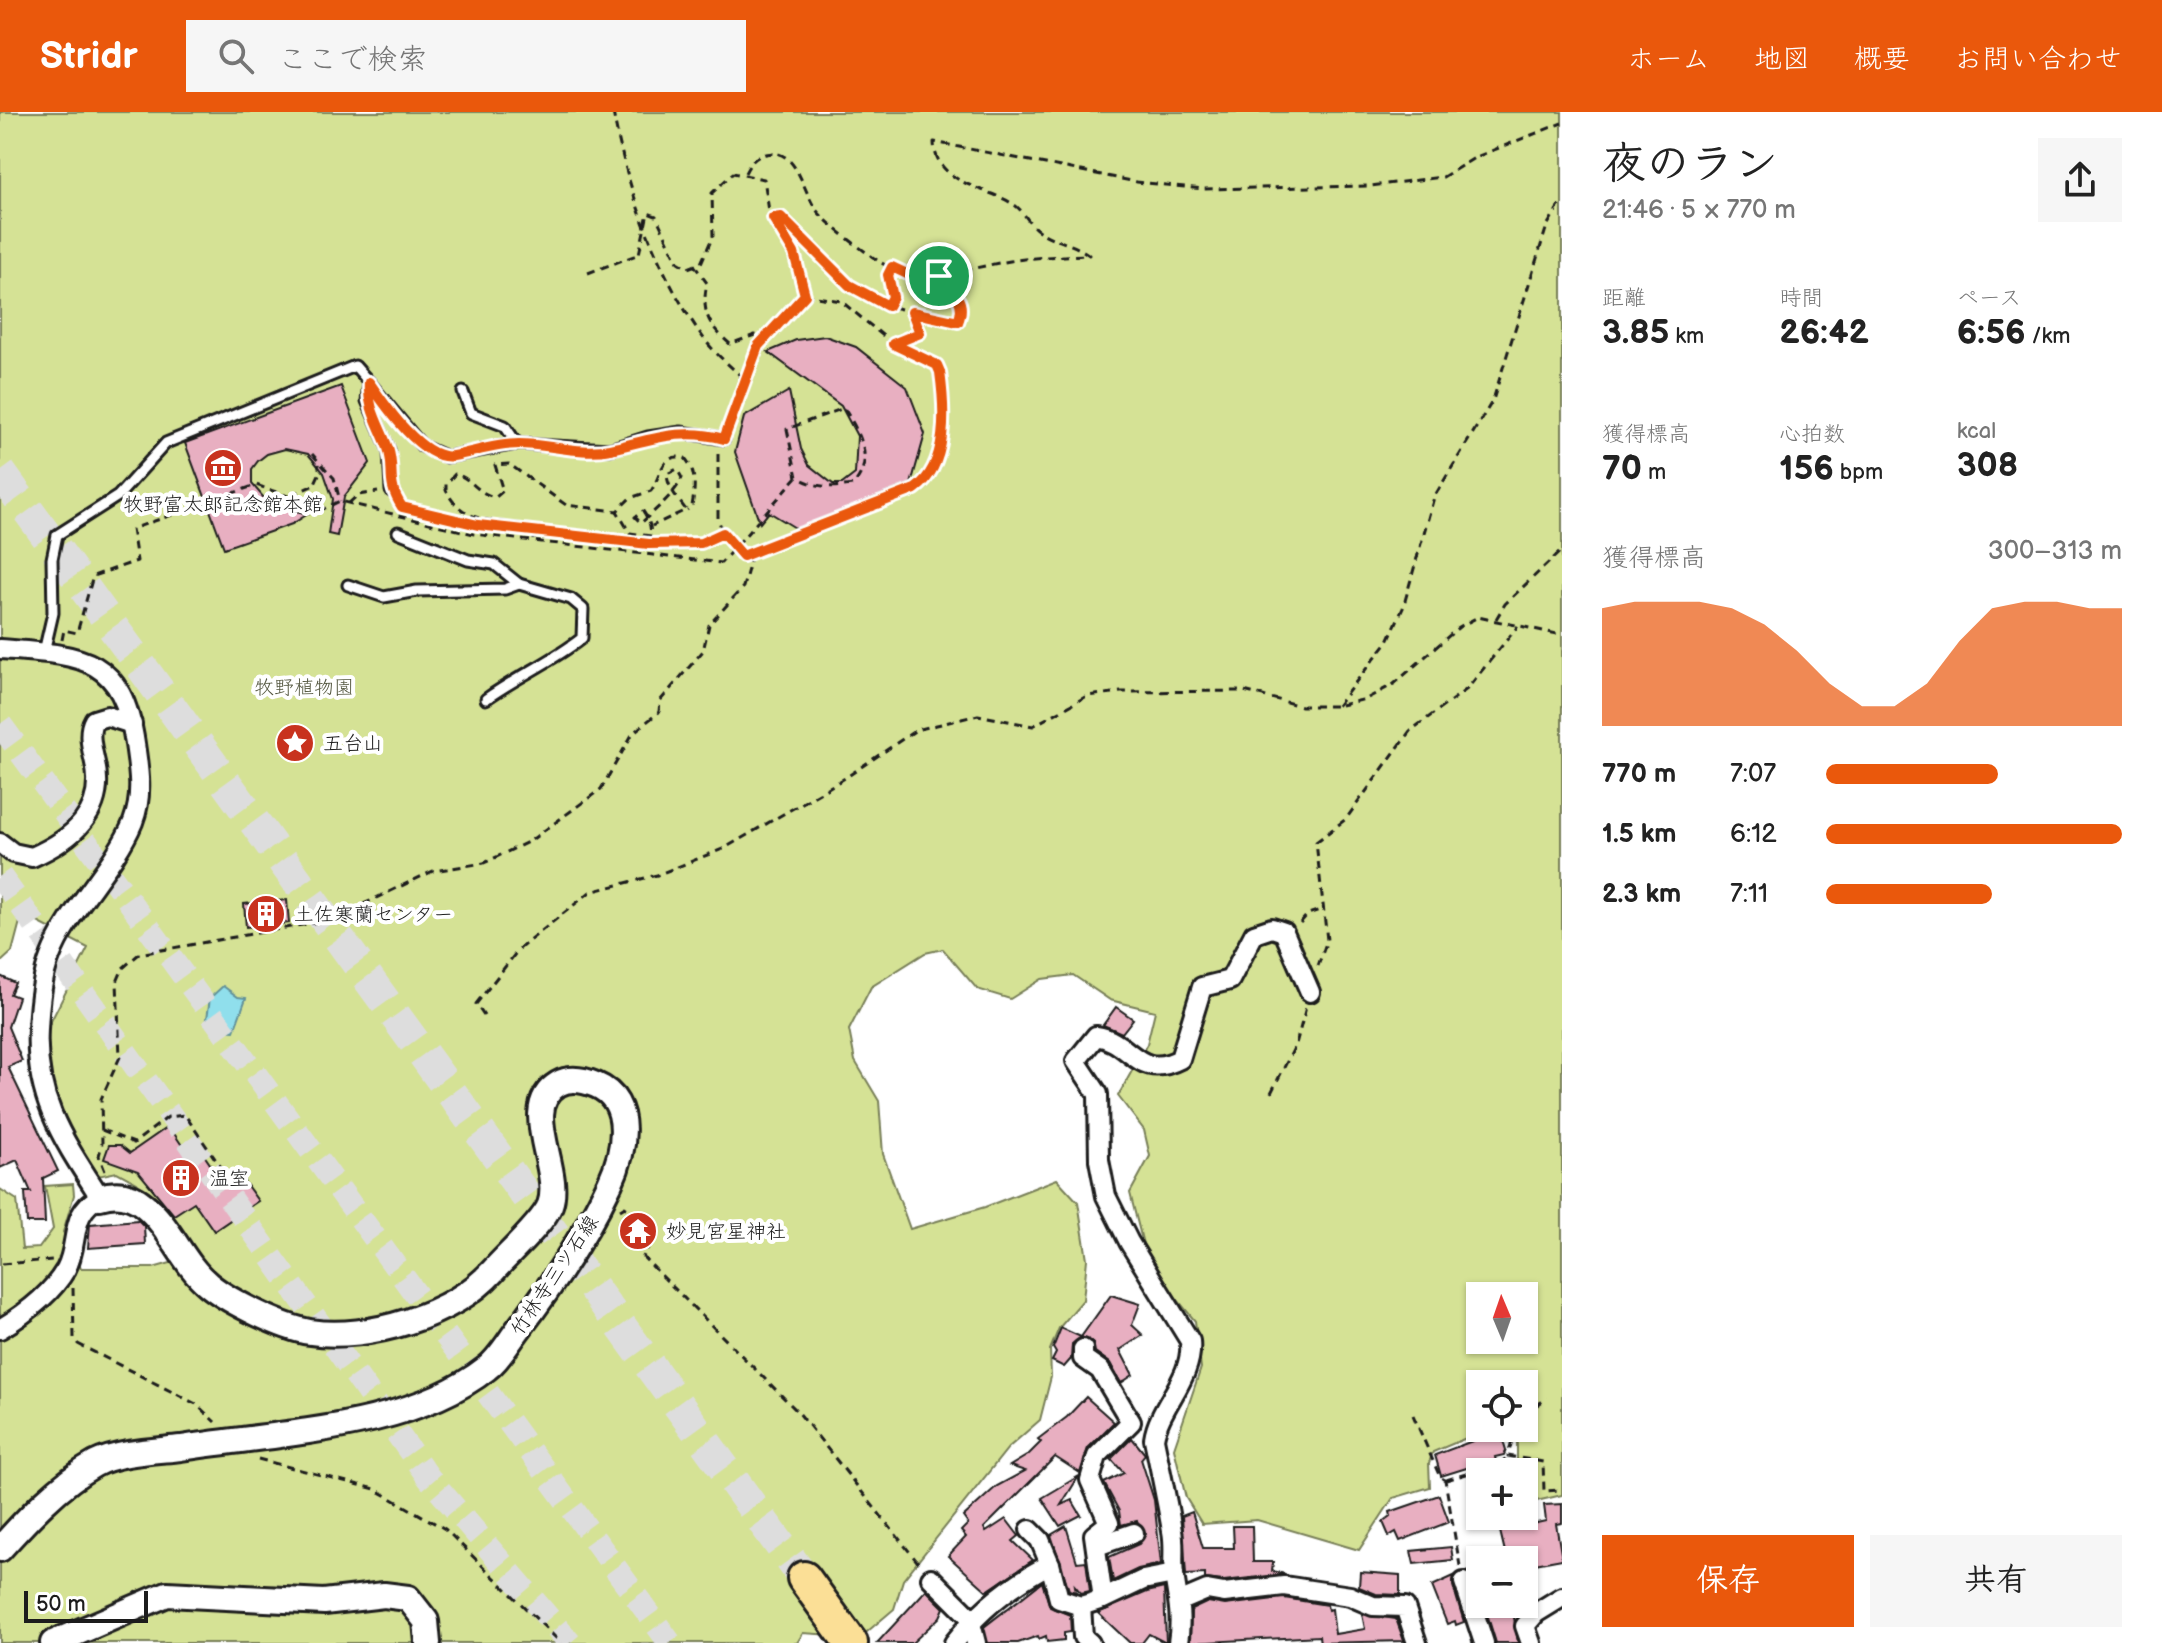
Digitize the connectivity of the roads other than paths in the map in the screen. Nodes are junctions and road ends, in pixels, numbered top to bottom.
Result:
1 (369, 382) junction
2 (463, 392) dead end
3 (724, 439) road end
4 (517, 444) junction
5 (391, 491) road end
6 (398, 532) dead end
7 (519, 584) junction
8 (348, 585) dead end
9 (0, 649) edge
10 (51, 654) junction
11 (486, 699) dead end
12 (132, 724) junction
13 (0, 843) edge
14 (1310, 992) road end
15 (104, 1196) junction
16 (0, 1329) edge
17 (1083, 1349) dead end
18 (1030, 1530) dead end
19 (1134, 1533) dead end
20 (1097, 1546) junction
21 (0, 1549) edge
22 (1050, 1564) junction
23 (1174, 1574) junction
24 (804, 1578) tunnel mouth
25 (931, 1578) dead end
26 (1464, 1582) road end
27 (1562, 1597) edge
28 (1103, 1599) junction
29 (1181, 1601) junction
30 (1081, 1606) junction
31 (971, 1621) junction
32 (847, 1638) edge
33 (53, 1643) edge
34 (428, 1643) edge
35 (954, 1643) edge
36 (976, 1643) edge
37 (1090, 1643) edge
38 (1178, 1643) edge
39 (1417, 1643) edge
40 (1484, 1643) edge
41 (1531, 1643) edge

1 - 4 lane
1 - 5 lane
1 - 10 lane
2 - 4 lane
3 - 4 lane
6 - 7 lane
7 - 8 lane
7 - 11 lane
9 - 10 street
10 - 12 street
12 - 13 street
12 - 15 street
14 - 23 street
15 - 16 street
15 - 21 main road, 竹林寺三ツ石線
17 - 20 street
18 - 22 street
19 - 20 street
20 - 28 street
22 - 30 street
22 - 31 street
23 - 28 street
23 - 29 street
24 - 32 highway
25 - 31 street
26 - 40 street
27 - 41 street
28 - 30 street
29 - 38 street
29 - 39 street
30 - 37 street
31 - 35 street
31 - 36 street
33 - 34 main road

